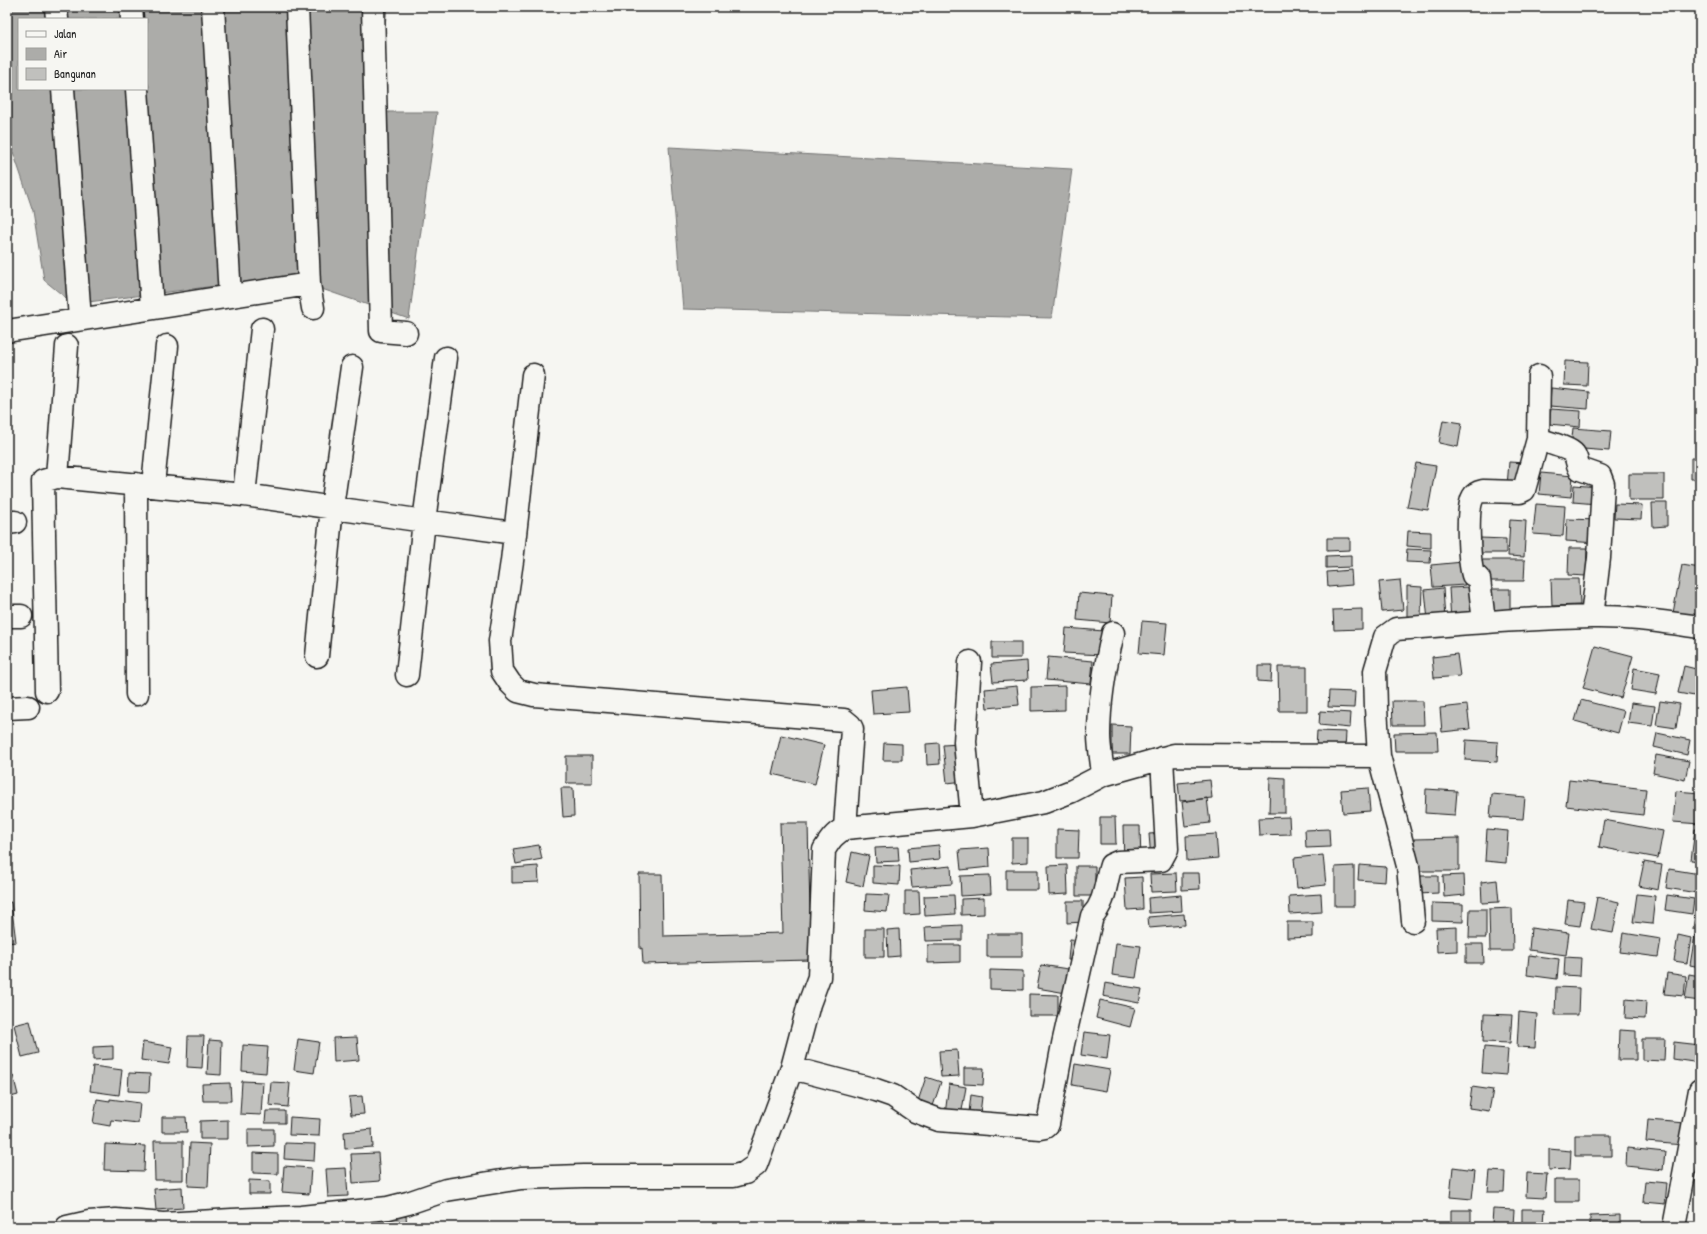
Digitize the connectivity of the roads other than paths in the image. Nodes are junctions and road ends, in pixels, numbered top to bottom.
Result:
1 (56, 7) edge
2 (131, 7) edge
3 (213, 7) edge
4 (297, 7) edge
5 (373, 7) edge
6 (57, 18) edge
7 (132, 18) edge
8 (63, 90) edge
9 (137, 90) edge
10 (310, 284) junction
11 (230, 296) junction
12 (152, 308) junction
13 (313, 308) dead end
14 (80, 319) junction
15 (262, 329) dead end
16 (7, 331) edge
17 (406, 333) dead end
18 (67, 346) dead end
19 (167, 346) dead end
20 (446, 358) dead end
21 (352, 367) dead end
22 (533, 375) dead end
23 (1540, 376) dead end
24 (1538, 439) junction
25 (57, 477) junction
26 (144, 485) junction
27 (244, 494) junction
28 (332, 507) junction
29 (424, 521) junction
30 (515, 533) junction
31 (1592, 617) junction
32 (1484, 622) junction
33 (1700, 627) edge
34 (1113, 633) dead end
35 (317, 656) dead end
36 (970, 662) dead end
37 (407, 675) dead end
38 (47, 691) dead end
39 (137, 694) dead end
40 (1379, 756) junction
41 (1162, 758) junction
42 (1103, 775) junction
43 (972, 816) junction
44 (845, 828) junction
45 (1413, 921) dead end
46 (792, 1068) junction
47 (1700, 1090) edge
48 (1692, 1170) edge
49 (66, 1227) edge
50 (1674, 1227) edge

1 - 6 street
2 - 7 street
3 - 11 street
4 - 10 street
5 - 17 street
8 - 14 street
9 - 12 street
10 - 11 street
10 - 13 street
11 - 12 street
12 - 14 street
14 - 16 street
15 - 27 street
18 - 25 street
19 - 26 street
20 - 29 street
21 - 28 street
22 - 30 street
23 - 24 street
24 - 31 street
24 - 32 street
25 - 26 street
25 - 38 street
26 - 27 street
26 - 39 street
27 - 28 street
28 - 29 street
28 - 35 street
29 - 30 street
29 - 37 street
30 - 44 street
31 - 32 street
31 - 33 street
32 - 40 street
34 - 42 street
36 - 43 street
40 - 41 street
40 - 45 street
41 - 42 street
41 - 46 street
42 - 43 street
43 - 44 street
44 - 46 street
46 - 49 street
47 - 48 street
48 - 50 street

